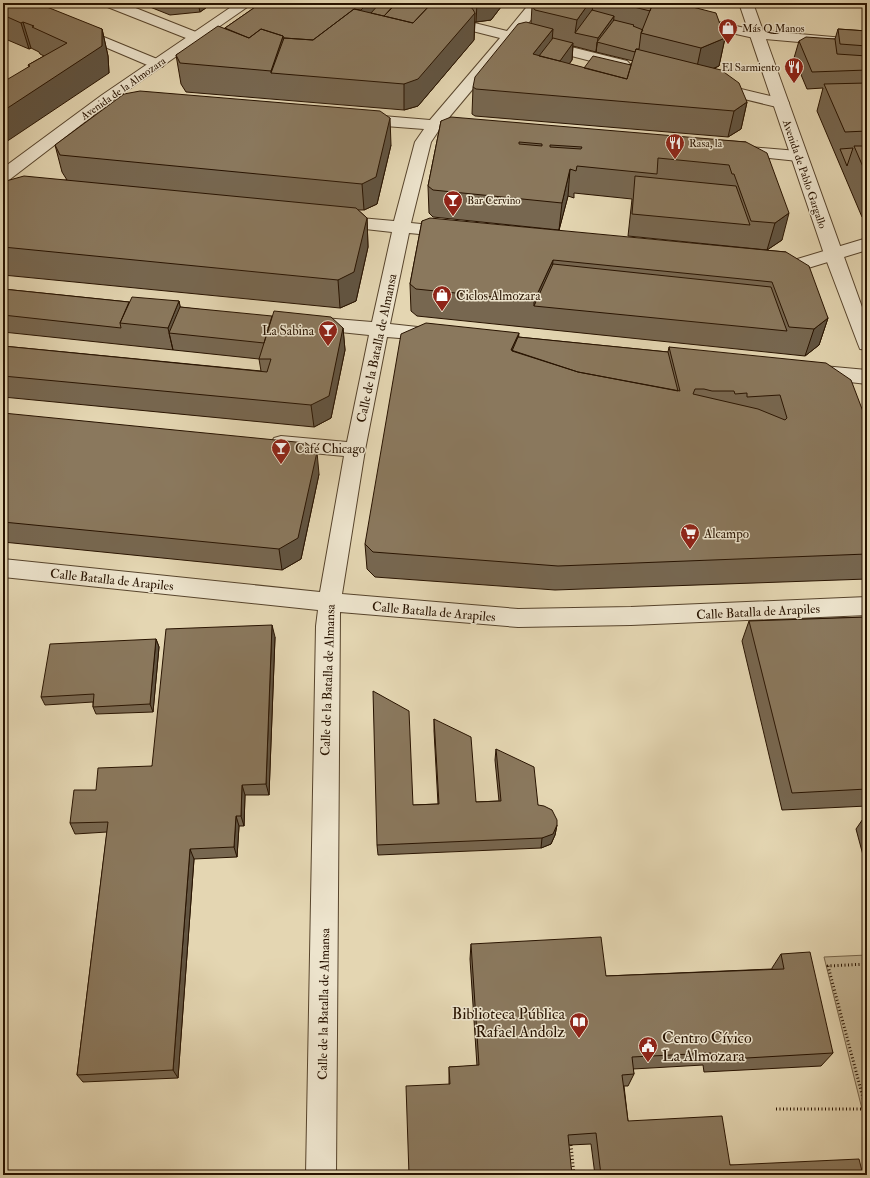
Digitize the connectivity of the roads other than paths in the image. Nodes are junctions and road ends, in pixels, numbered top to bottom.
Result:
1 (110, 3) edge
2 (246, 3) edge
3 (538, 3) edge
4 (746, 3) edge
5 (430, 16) edge
6 (678, 16) edge
7 (61, 24) edge
8 (754, 34) junction
9 (510, 36) junction
10 (196, 37) junction
11 (867, 44) edge
12 (157, 64) junction
13 (634, 67) edge
14 (703, 84) edge
15 (107, 98) junction
16 (128, 100) edge
17 (781, 103) junction
18 (348, 118) edge
19 (434, 125) junction
20 (461, 128) edge
21 (723, 150) edge
22 (798, 156) junction
23 (7, 182) edge
24 (322, 219) edge
25 (401, 227) junction
26 (471, 234) edge
27 (867, 244) edge
28 (832, 255) junction
29 (763, 263) edge
30 (293, 321) edge
31 (380, 330) junction
32 (450, 337) edge
33 (867, 344) edge
34 (791, 370) edge
35 (867, 377) edge
36 (265, 441) edge
37 (355, 450) junction
38 (3, 568) edge
39 (329, 602) junction
40 (867, 606) edge
41 (321, 1175) edge

1 - 10 street
2 - 10 street, Avenida de la Almozara
3 - 9 street, Calle de la Batalla de Almansa
4 - 8 street, Avenida de Pablo Gargallo
5 - 9 street
6 - 8 street
7 - 12 street
8 - 11 street
8 - 17 street, Avenida de Pablo Gargallo
9 - 13 street
9 - 19 street, Calle de la Batalla de Almansa
10 - 12 street, Avenida de la Almozara
12 - 15 street, Avenida de la Almozara
14 - 17 street
15 - 16 street
15 - 23 street, Avenida de la Almozara
17 - 22 street, Avenida de Pablo Gargallo
18 - 19 street
19 - 20 street
19 - 25 street, Calle de la Batalla de Almansa
21 - 22 street
22 - 28 street, Avenida de Pablo Gargallo
24 - 25 street
25 - 26 street
25 - 31 street, Calle de la Batalla de Almansa
27 - 28 street
28 - 29 street
28 - 33 street, Avenida de Pablo Gargallo
30 - 31 street
31 - 32 street
31 - 37 street, Calle de la Batalla de Almansa
34 - 35 street
36 - 37 street
37 - 39 street, Calle de la Batalla de Almansa
38 - 39 street, Calle Batalla de Arapiles
39 - 40 street, Calle Batalla de Arapiles
39 - 41 street, Calle de la Batalla de Almansa

